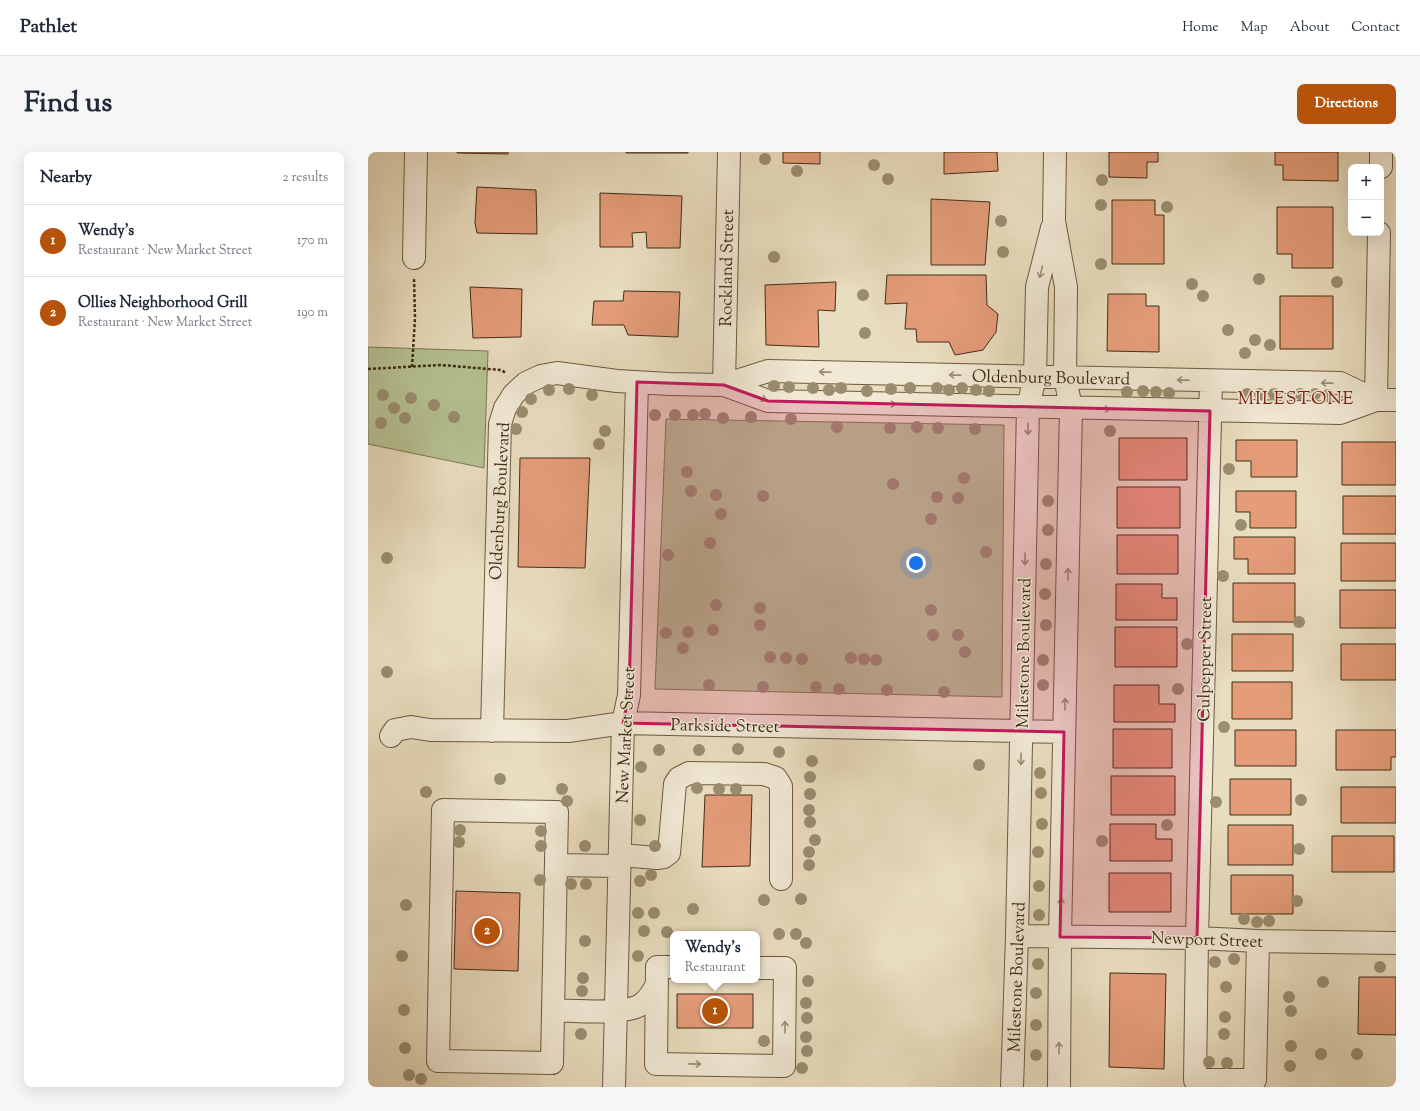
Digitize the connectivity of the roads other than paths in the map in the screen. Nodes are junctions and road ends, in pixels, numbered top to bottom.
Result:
1 (416, 152) edge
2 (729, 152) edge
3 (1055, 152) edge
4 (1381, 152) edge
5 (1381, 164) edge
6 (1054, 221) junction
7 (1379, 236) edge
8 (414, 258) road end
9 (1035, 377) junction
10 (1065, 377) junction
11 (1211, 380) junction
12 (637, 382) junction
13 (724, 385) junction
14 (1386, 400) edge
15 (1028, 407) junction
16 (1071, 408) junction
17 (1210, 411) junction
18 (623, 723) junction
19 (492, 731) junction
20 (1022, 731) junction
21 (1064, 732) junction
22 (391, 736) dead end
23 (620, 861) junction
24 (556, 865) junction
25 (780, 879) dead end
26 (1017, 936) junction
27 (1060, 937) junction
28 (1197, 938) junction
29 (1258, 941) junction
30 (1396, 944) edge
31 (670, 967) edge
32 (760, 968) edge
33 (657, 984) junction
34 (553, 1010) junction
35 (616, 1012) junction
36 (656, 1044) junction
37 (614, 1087) edge
38 (1012, 1087) edge
39 (1059, 1087) edge

1 - 8 street
2 - 13 street, Rockland Street
3 - 6 street, Milestone Boulevard
4 - 5 street
6 -> 9 street, Milestone Boulevard
6 - 10 street, Milestone Boulevard
7 - 14 street
9 - 10 street, Oldenburg Boulevard
9 -> 13 street, Oldenburg Boulevard
9 - 15 street, Milestone Boulevard
11 -> 10 street, Oldenburg Boulevard
10 - 16 street, Milestone Boulevard
14 -> 11 street, Oldenburg Boulevard
11 - 17 street, Culpepper Street
12 - 13 street, Oldenburg Boulevard
12 - 18 street, New Market Street
12 - 19 street, Oldenburg Boulevard
13 -> 15 street, Oldenburg Boulevard
14 - 17 street, Oldenburg Boulevard
15 - 16 street, Oldenburg Boulevard
15 -> 20 street, Milestone Boulevard
16 -> 17 street, Oldenburg Boulevard
21 -> 16 street, Milestone Boulevard
17 - 28 street, Culpepper Street
18 - 19 street, Parkside Street
18 - 20 street, Parkside Street
18 - 23 street, New Market Street
19 - 22 street, Parkside Street
20 - 21 street, Parkside Street
20 -> 26 street, Milestone Boulevard
27 -> 21 street, Milestone Boulevard
23 - 24 street
23 - 25 street
23 - 35 street, New Market Street
24 - 34 street
24 - 34 street
26 - 27 street, Newport Street
26 - 38 street, Milestone Boulevard
27 - 28 street, Newport Street
39 -> 27 street, Milestone Boulevard
28 - 29 street, Newport Street
28 - 29 street, Culpepper Street
29 - 30 street, Newport Street
31 - 33 street
36 -> 32 street
33 - 35 street
33 - 36 street
34 - 35 street
35 - 36 street
35 - 37 street, New Market Street

